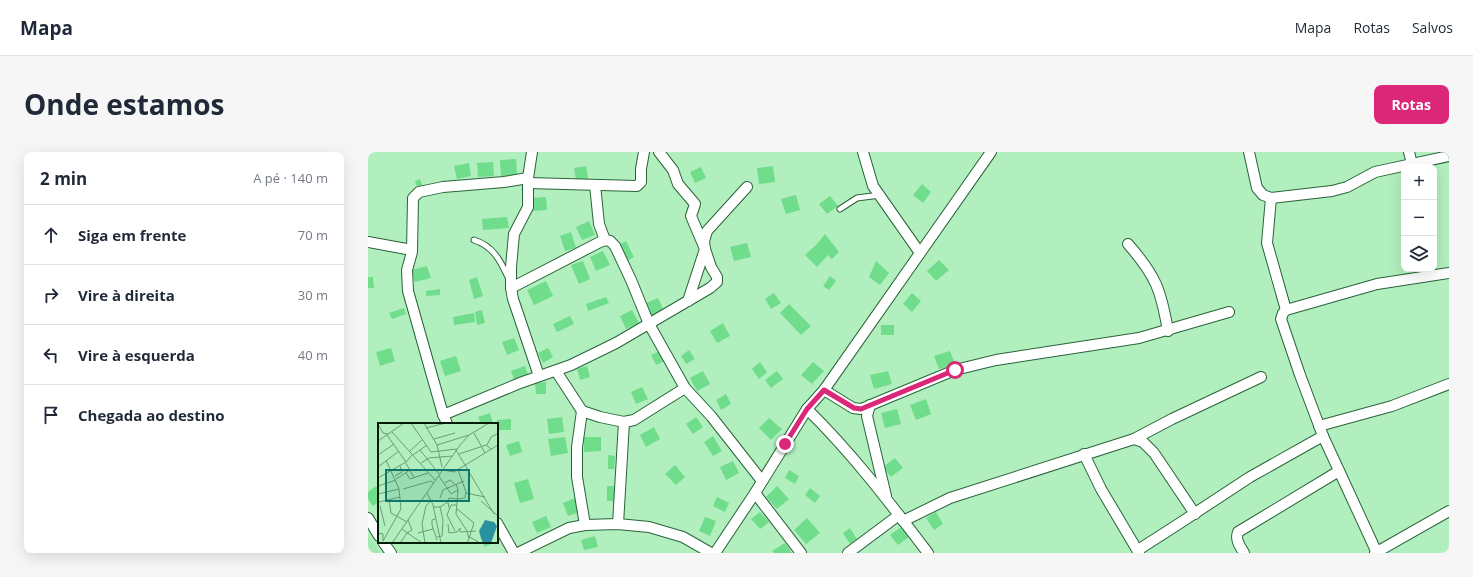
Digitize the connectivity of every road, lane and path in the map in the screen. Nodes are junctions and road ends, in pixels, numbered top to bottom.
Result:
1 (532, 152) edge
2 (644, 152) edge
3 (659, 152) edge
4 (991, 152) edge
5 (1249, 152) edge
6 (1409, 152) edge
7 (866, 154) edge
8 (1449, 156) edge
9 (1412, 164) joint
10 (1401, 166) edge
11 (528, 181) junction
12 (595, 185) junction
13 (747, 187) dead end
14 (880, 195) junction
15 (1271, 198) junction
16 (840, 209) dead end
17 (474, 240) dead end
18 (605, 240) junction
19 (368, 242) edge
20 (1128, 244) dead end
21 (705, 249) junction
22 (412, 250) junction
23 (920, 253) junction
24 (1449, 273) edge
25 (511, 286) junction
26 (688, 301) junction
27 (1286, 310) junction
28 (1229, 312) dead end
29 (649, 324) junction
30 (1168, 331) junction
31 (556, 371) junction
32 (539, 376) junction
33 (1261, 377) dead end
34 (1449, 384) edge
35 (685, 388) junction
36 (824, 390) junction
37 (870, 405) junction
38 (807, 409) junction
39 (582, 411) junction
40 (445, 419) edge
41 (624, 422) junction
42 (1319, 426) junction
43 (1323, 436) junction
44 (1134, 439) junction
45 (1084, 454) junction
46 (1339, 471) junction
47 (762, 481) junction
48 (755, 492) junction
49 (887, 500) junction
50 (1449, 511) edge
51 (1195, 514) junction
52 (368, 518) edge
53 (901, 518) junction
54 (618, 524) junction
55 (498, 525) edge
56 (585, 525) junction
57 (378, 534) edge
58 (384, 543) edge
59 (1139, 552) edge
60 (391, 553) edge
61 (514, 553) edge
62 (518, 553) edge
63 (712, 553) edge
64 (715, 553) edge
65 (801, 553) edge
66 (848, 553) edge
67 (928, 553) edge
68 (1244, 553) edge
69 (1376, 553) edge

1 - 11 street
2 - 12 street
3 - 21 street
4 - 23 street
5 - 15 street
6 - 9 street
7 - 14 street
8 - 9 street
10 - 15 street
11 - 12 street
11 - 22 street
11 - 25 street
12 - 18 street
13 - 21 street
14 - 16 lane
14 - 23 street
15 - 27 street
17 - 25 lane
18 - 25 street
18 - 29 street
19 - 22 street
20 - 30 street
21 - 26 street
21 - 26 street
22 - 40 street
23 - 36 street
24 - 27 street
25 - 32 street
26 - 29 street
27 - 42 street
28 - 30 street
29 - 31 street
29 - 35 street
30 - 37 street
31 - 32 street
31 - 39 street
32 - 40 street
33 - 44 street
34 - 42 street
35 - 41 street
35 - 47 street
36 - 37 street
36 - 38 street
37 - 49 street
38 - 47 street
38 - 49 street
39 - 41 street
39 - 56 street
41 - 54 street
42 - 43 street
43 - 46 street
43 - 51 street
44 - 45 street
44 - 51 street
45 - 53 street
45 - 59 street
46 - 68 street
46 - 69 street
47 - 48 street
48 - 64 street
48 - 65 street
49 - 53 street
50 - 69 street
51 - 59 street
52 - 57 street
53 - 66 street
53 - 67 street
54 - 56 street
54 - 63 street
55 - 61 street
56 - 62 street
58 - 60 street

